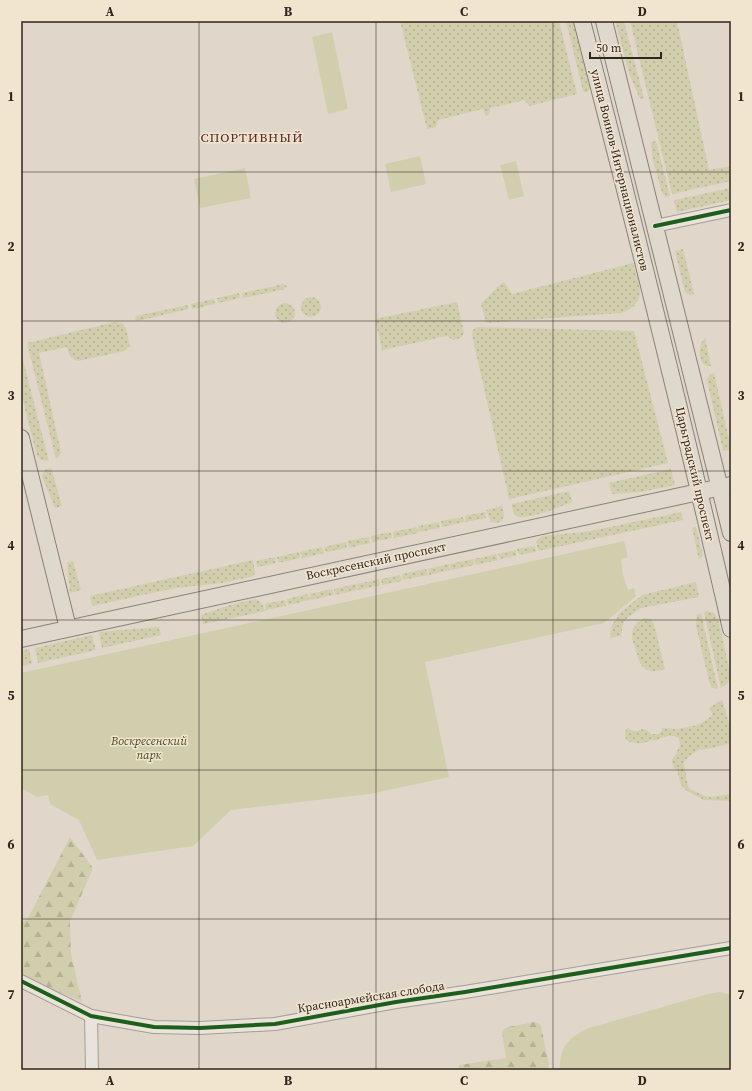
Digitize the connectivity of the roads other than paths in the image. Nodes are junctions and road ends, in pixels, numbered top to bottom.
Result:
1 (582, 21) edge
2 (604, 21) edge
3 (731, 210) edge
4 (655, 226) junction
5 (677, 314) joint
6 (658, 318) joint
7 (21, 438) edge
8 (726, 486) edge
9 (700, 491) junction
10 (731, 533) edge
11 (68, 628) junction
12 (731, 629) edge
13 (21, 639) edge
14 (731, 948) edge
15 (21, 981) edge
16 (91, 1016) junction
17 (92, 1070) edge

1 - 6 main road, улица Воинов-Интернационалистов
2 - 4 main road, улица Воинов-Интернационалистов
3 - 4 street
4 - 5 main road, улица Воинов-Интернационалистов
5 - 8 main road, Царьградский проспект
6 - 9 main road, Царьградский проспект
7 - 11 main road
8 - 9 main road, Воскресенский проспект
8 - 10 main road, Царьградский проспект
9 - 11 main road, Воскресенский проспект
9 - 12 main road, Царьградский проспект
11 - 13 main road, Воскресенский проспект
14 - 16 street, Красноармейская слобода
15 - 16 street, Красноармейская слобода
16 - 17 street

